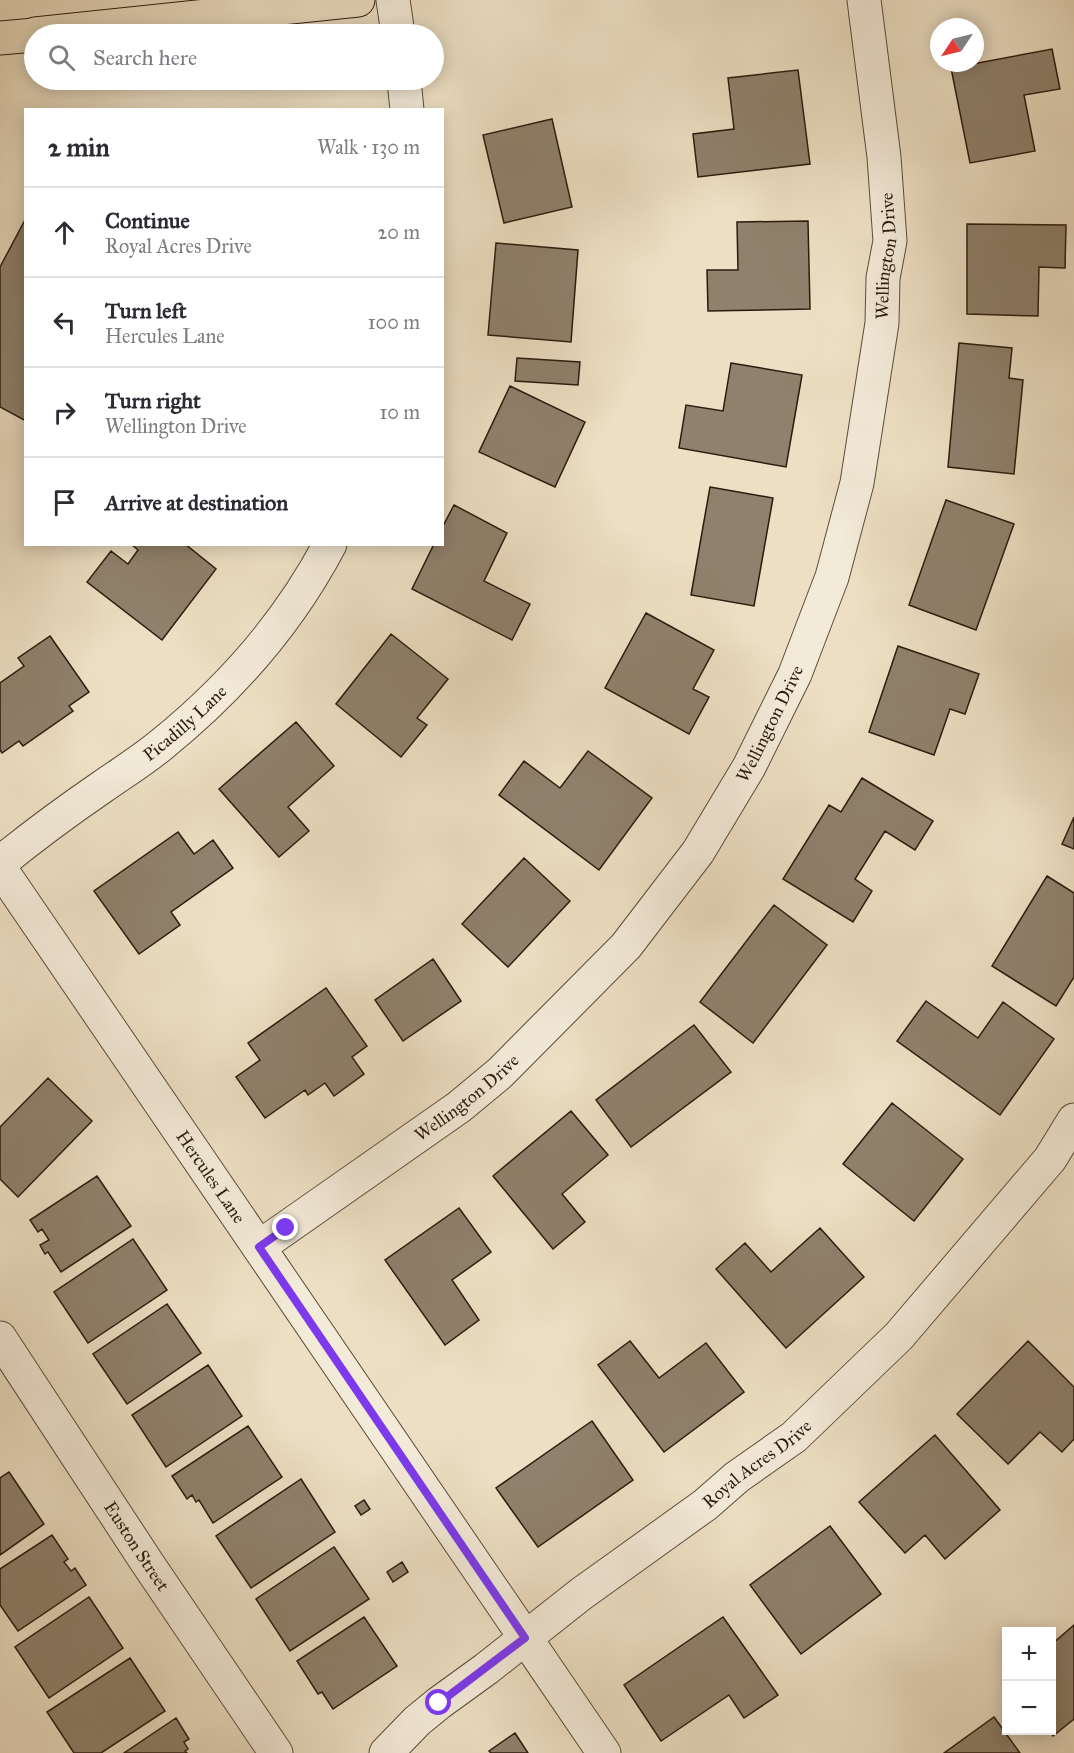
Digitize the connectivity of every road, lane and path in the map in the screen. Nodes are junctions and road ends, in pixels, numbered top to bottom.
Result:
1 (358, 0) edge
2 (393, 0) edge
3 (864, 0) edge
4 (130, 24) edge
5 (397, 24) edge
6 (24, 35) edge
7 (0, 38) edge
8 (405, 90) edge
9 (407, 108) edge
10 (329, 546) edge
11 (0, 863) edge
12 (0, 868) edge
13 (1074, 1119) edge
14 (259, 1247) junction
15 (0, 1338) edge
16 (525, 1638) junction
17 (276, 1753) edge
18 (386, 1753) edge
19 (604, 1753) edge

1 - 4 main road
2 - 5 street
3 - 14 street, Wellington Drive
6 - 7 main road
8 - 9 street
10 - 11 street, Picadilly Lane
12 - 14 street, Hercules Lane
13 - 16 street, Royal Acres Drive
14 - 16 street, Hercules Lane
15 - 17 street, Euston Street
16 - 18 street, Royal Acres Drive
16 - 19 street, Hercules Lane

